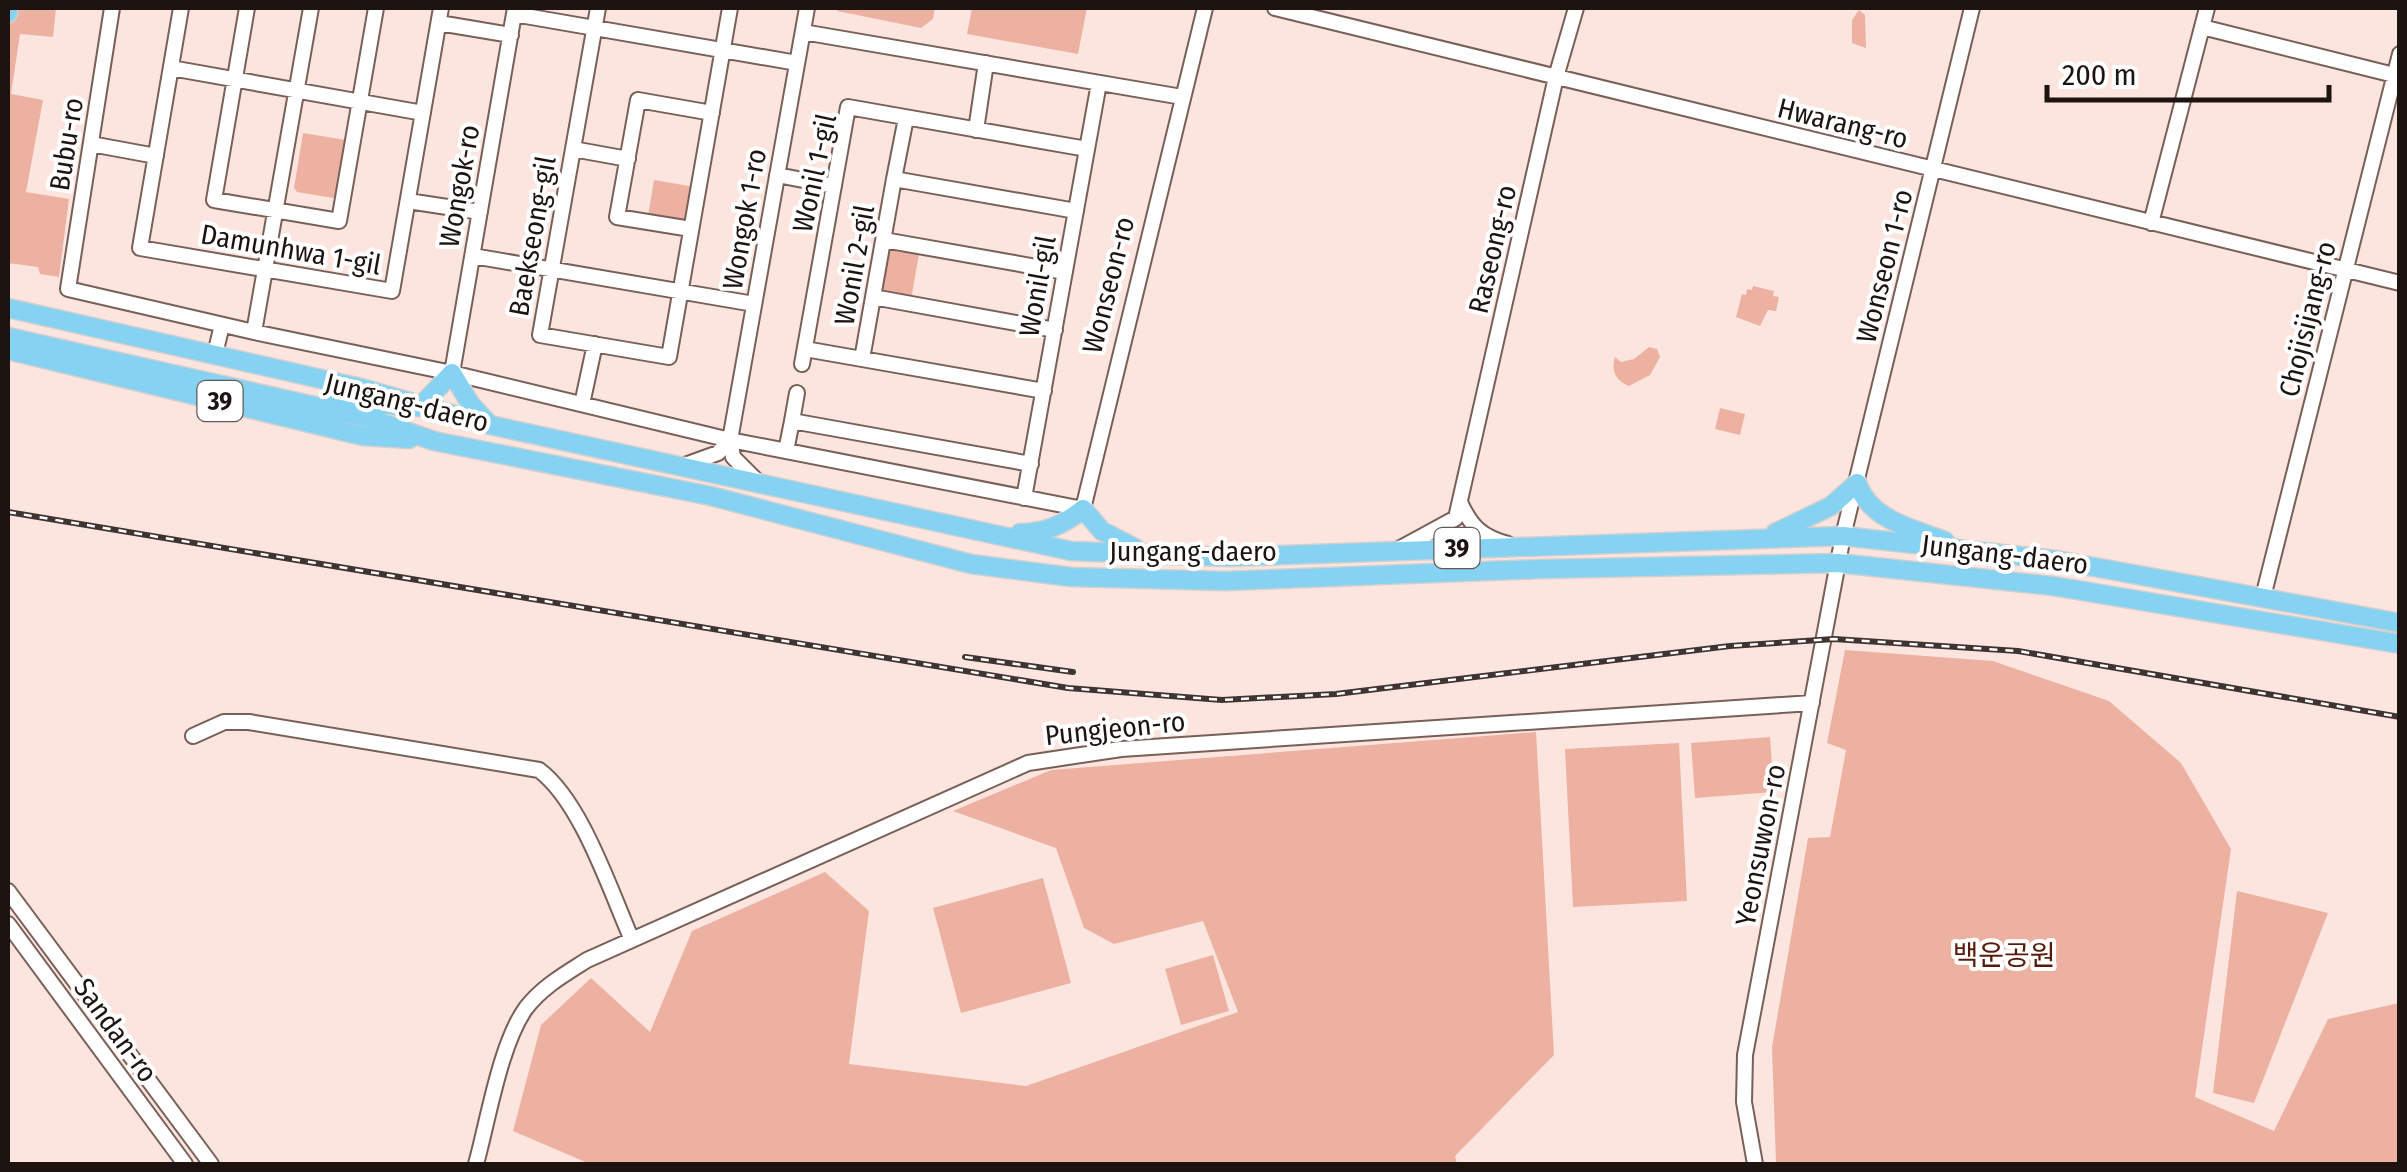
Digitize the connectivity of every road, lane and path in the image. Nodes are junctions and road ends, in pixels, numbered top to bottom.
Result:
1 (112, 8) edge
2 (182, 8) edge
3 (248, 8) edge
4 (311, 8) edge
5 (376, 8) edge
6 (598, 8) edge
7 (730, 8) edge
8 (807, 8) edge
9 (1204, 8) edge
10 (1275, 8) edge
11 (1576, 8) edge
12 (1972, 8) edge
13 (2207, 8) edge
14 (515, 11) edge
15 (440, 15) edge
16 (2202, 26) junction
17 (594, 28) junction
18 (803, 32) junction
19 (511, 35) junction
20 (723, 50) junction
21 (2400, 54) edge
22 (986, 62) junction
23 (797, 63) junction
24 (171, 68) junction
25 (2394, 75) junction
26 (1556, 78) junction
27 (235, 79) junction
28 (1099, 83) junction
29 (296, 90) junction
30 (1182, 97) junction
31 (359, 102) junction
32 (423, 113) junction
33 (712, 113) junction
34 (906, 118) junction
35 (976, 130) junction
36 (91, 144) junction
37 (572, 149) junction
38 (1087, 149) junction
39 (156, 156) junction
40 (628, 159) junction
41 (1933, 171) junction
42 (777, 175) junction
43 (894, 179) junction
44 (834, 186) junction
45 (408, 201) junction
46 (276, 210) junction
47 (1076, 211) junction
48 (480, 212) junction
49 (2151, 224) junction
50 (691, 229) junction
51 (884, 240) junction
52 (473, 256) junction
53 (552, 269) junction
54 (265, 270) junction
55 (2345, 270) junction
56 (1065, 272) junction
57 (2400, 283) edge
58 (680, 291) junction
59 (874, 297) junction
60 (8, 300) edge
61 (754, 304) junction
62 (8, 308) edge
63 (62, 318) junction
64 (222, 325) junction
65 (8, 327) edge
66 (1054, 330) junction
67 (254, 332) junction
68 (595, 344) junction
69 (10, 348) edge
70 (215, 354) dead end
71 (862, 359) junction
72 (452, 373) junction
73 (1044, 390) junction
74 (797, 392) dead end
75 (582, 404) junction
76 (420, 407) junction
77 (792, 422) junction
78 (490, 425) junction
79 (730, 440) junction
80 (786, 451) junction
81 (1030, 464) junction
82 (685, 465) junction
83 (758, 482) junction
84 (1857, 482) junction
85 (1024, 498) junction
86 (1460, 502) junction
87 (1083, 509) junction
88 (994, 535) junction
89 (1843, 536) junction
90 (1761, 539) junction
91 (1516, 547) junction
92 (1396, 550) junction
93 (1969, 550) junction
94 (1071, 551) junction
95 (1154, 554) junction
96 (1838, 563) junction
97 (1070, 577) junction
98 (2264, 597) junction
99 (2400, 623) edge
100 (2396, 644) edge
101 (1812, 702) junction
102 (193, 736) dead end
103 (8, 891) edge
104 (8, 924) edge
105 (632, 940) junction
106 (185, 1164) edge
107 (210, 1164) edge
108 (476, 1164) edge
109 (1755, 1164) edge

1 - 36 street, Bubu-ro
2 - 24 street, Damunhwa 1-gil
3 - 27 street
4 - 29 street
5 - 31 street
6 - 17 street, Baekseong-gil
7 - 20 street, Baekseong-gil
8 - 18 street, Wongok 1-ro
9 - 30 street, Wonseon-ro
10 - 26 street, Hwarang-ro
11 - 26 street, Raseong-ro
12 - 41 street, Wonseon 1-ro
13 - 16 street
14 - 17 street
14 - 19 street, Wongok-ro
15 - 19 street
15 - 32 street, Damunhwa 1-gil
16 - 25 street
16 - 49 street
17 - 20 street
17 - 37 street, Baekseong-gil
18 - 22 street
18 - 23 street, Wongok 1-ro
19 - 48 street, Wongok-ro
20 - 23 street
20 - 33 street, Baekseong-gil
21 - 25 street, Chojisijang-ro
22 - 28 street
22 - 35 street
23 - 42 street, Wongok 1-ro
24 - 27 street
24 - 39 street, Damunhwa 1-gil
25 - 55 street, Chojisijang-ro
26 - 41 street, Hwarang-ro
26 - 86 street, Raseong-ro
27 - 29 street
27 - 46 street
28 - 30 street
28 - 38 street, Wonil-gil
29 - 31 street
29 - 46 street
30 - 87 street, Wonseon-ro
31 - 32 street
31 - 46 street
32 - 45 street, Damunhwa 1-gil
33 - 40 street
33 - 50 street, Baekseong-gil
34 - 35 street, Wonil 1-gil
34 - 43 street
34 - 44 street, Wonil 1-gil
35 - 38 street, Wonil 1-gil
36 - 39 street
36 - 64 street, Bubu-ro
37 - 40 street
37 - 53 street, Baekseong-gil
38 - 47 street, Wonil-gil
39 - 54 street, Damunhwa 1-gil
40 - 50 street
41 - 49 street, Hwarang-ro
41 - 84 street, Wonseon 1-ro
42 - 44 street
42 - 61 street, Wongok 1-ro
43 - 47 street, Wonil 2-gil
43 - 51 street, Wonil 2-gil
44 - 71 street, Wonil 1-gil
45 - 48 street
45 - 54 street, Damunhwa 1-gil
46 - 54 street
47 - 56 street, Wonil-gil
48 - 52 street, Wongok-ro
49 - 55 street, Hwarang-ro
50 - 58 street, Baekseong-gil
51 - 56 street
51 - 59 street, Wonil 2-gil
52 - 53 street
52 - 72 street, Wongok-ro
53 - 58 street
53 - 68 street, Baekseong-gil
54 - 67 street
55 - 57 street, Hwarang-ro
55 - 98 street, Chojisijang-ro
56 - 66 street, Wonil-gil
58 - 61 street
58 - 68 street, Baekseong-gil
59 - 66 street
59 - 71 street, Wonil 2-gil
60 - 63 main road, 39
61 - 79 street, Wongok 1-ro
62 - 63 main road, 39
63 - 76 main road, 39
64 - 67 street
64 - 70 street
65 - 76 main road, Jungang-daero
66 - 73 street, Wonil-gil
67 - 72 street
68 - 75 street
69 - 97 main road, Jungang-daero / 39
71 - 73 street, Wonil 2-gil
72 - 75 street
72 - 76 main road
72 - 78 main road
73 - 81 street, Wonil-gil
74 - 77 street
75 - 79 street
76 - 78 main road, Jungang-daero / 39
77 - 80 street
77 - 81 street
78 - 82 main road, Jungang-daero / 39
79 - 80 street
79 - 82 street
79 - 83 street
80 - 85 street
81 - 85 street, Wonil-gil
82 - 83 main road, Jungang-daero / 39
83 - 88 main road, Jungang-daero / 39
84 - 89 street, Wonseon 1-ro
84 - 90 main road
84 - 93 main road
85 - 87 street
86 - 91 street
86 - 92 street
87 - 88 main road
87 - 94 main road, Wonseon-ro
87 - 95 main road
88 - 94 main road, Jungang-daero / 39
89 - 90 main road, Jungang-daero / 39
89 - 93 main road, Jungang-daero / 39
89 - 96 street, Yeonsuwon-ro
90 - 91 main road, Jungang-daero / 39
91 - 92 main road, Jungang-daero / 39
92 - 95 main road, Jungang-daero / 39
93 - 98 main road, Jungang-daero / 39
94 - 95 main road, Jungang-daero / 39
94 - 97 main road, Wonseon-ro
96 - 97 main road, Jungang-daero / 39
96 - 100 main road, Jungang-daero / 39
96 - 101 street, Yeonsuwon-ro
98 - 99 main road, Jungang-daero / 39
101 - 105 street, Pungjeon-ro
101 - 109 street, Yeonsuwon-ro
102 - 105 street
103 - 107 street
104 - 106 street, Sandan-ro
105 - 108 street, Pungjeon-ro

